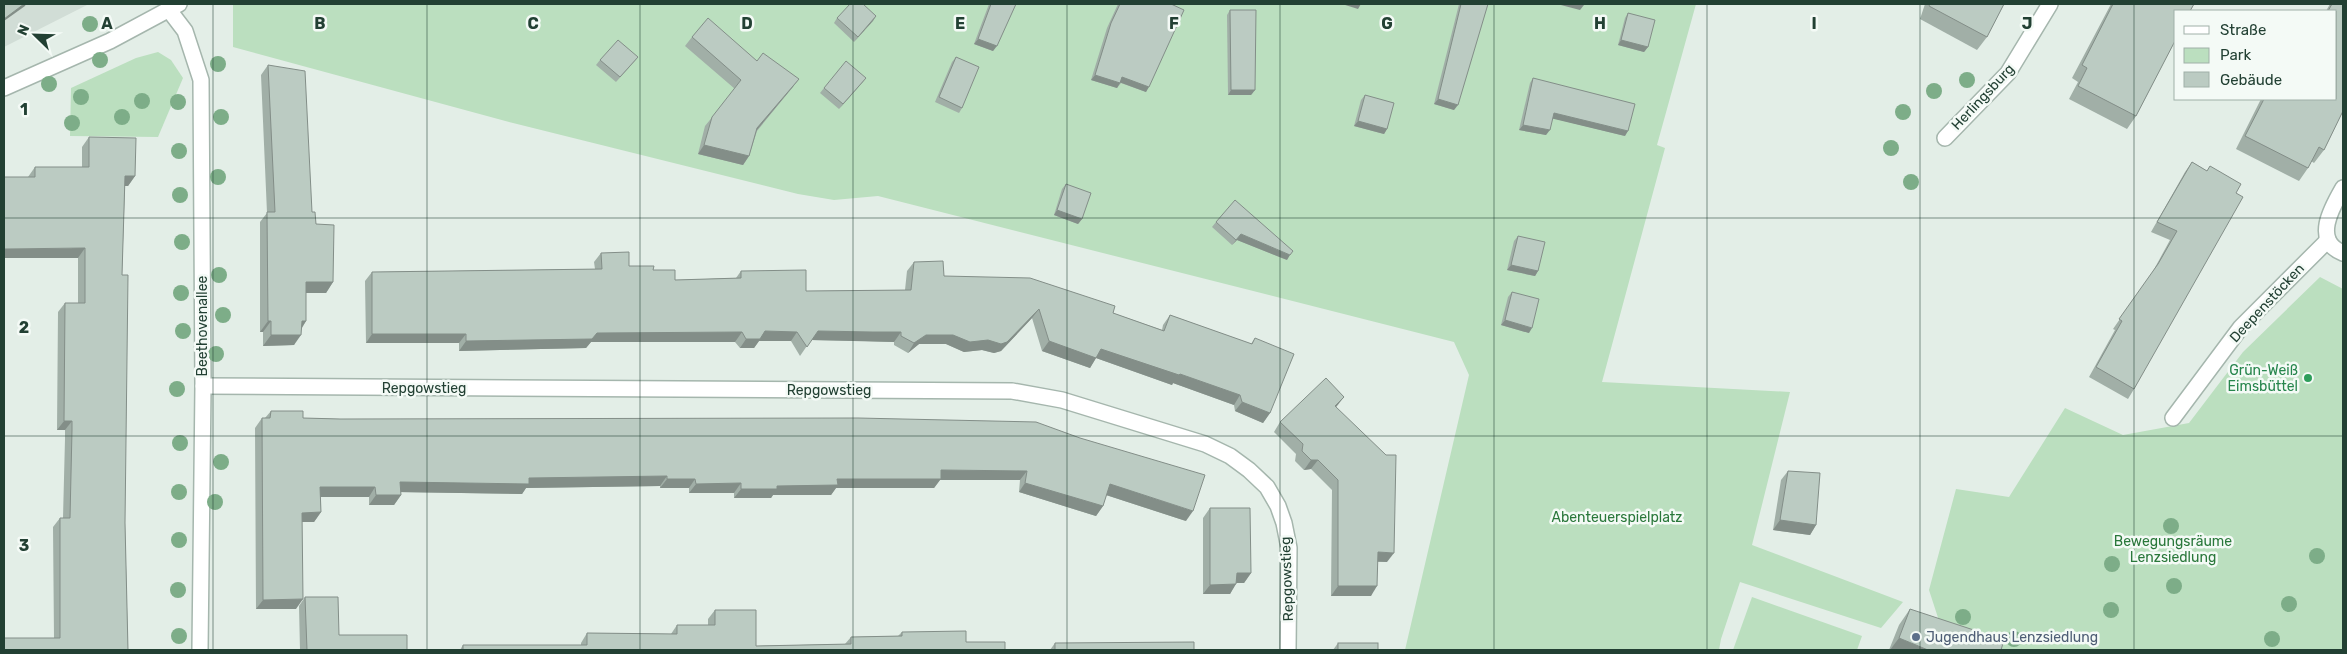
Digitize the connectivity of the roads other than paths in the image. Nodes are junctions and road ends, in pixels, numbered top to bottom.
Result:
1 (2050, 4) edge
2 (174, 7) edge
3 (4, 88) edge
4 (1945, 138) dead end
5 (2343, 188) edge
6 (2328, 240) junction
7 (2343, 253) edge
8 (203, 386) junction
9 (2173, 418) dead end
10 (200, 650) edge
11 (1288, 650) edge

1 - 4 street, Herlingsburg
2 - 3 street
2 - 8 street, Beethovenallee
5 - 6 street
6 - 7 street
6 - 9 street, Deepenstöcken
8 - 10 street, Beethovenallee
8 - 11 street, Repgowstieg

